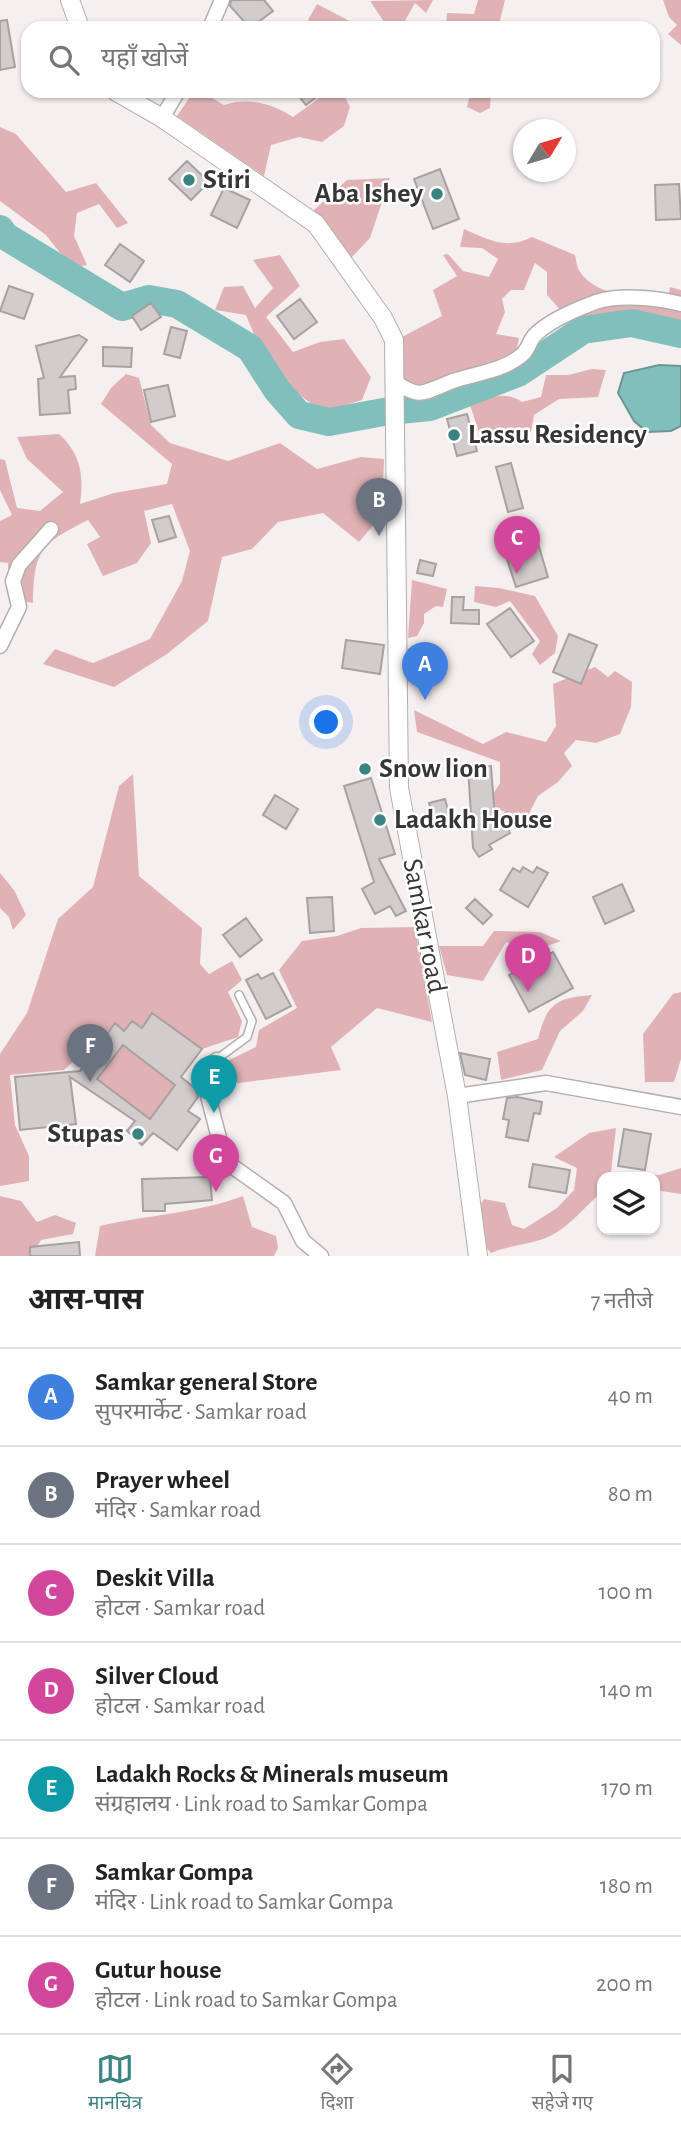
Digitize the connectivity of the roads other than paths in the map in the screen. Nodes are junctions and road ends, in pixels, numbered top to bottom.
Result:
1 (70, 0) edge
2 (222, 0) edge
3 (78, 21) edge
4 (213, 21) edge
5 (127, 98) edge
6 (174, 98) edge
7 (162, 118) junction
8 (681, 304) edge
9 (395, 389) junction
10 (51, 529) dead end
11 (0, 646) edge
12 (239, 995) dead end
13 (217, 1060) joint
14 (457, 1096) junction
15 (681, 1107) edge
16 (321, 1256) edge
17 (478, 1256) edge

1 - 3 street
2 - 4 street
5 - 7 street, Samkar road
6 - 7 street
7 - 9 street, Samkar road
8 - 9 street
9 - 14 street, Samkar road
10 - 11 street
12 - 13 lane
13 - 16 street
14 - 15 street
14 - 17 street, Samkar road

